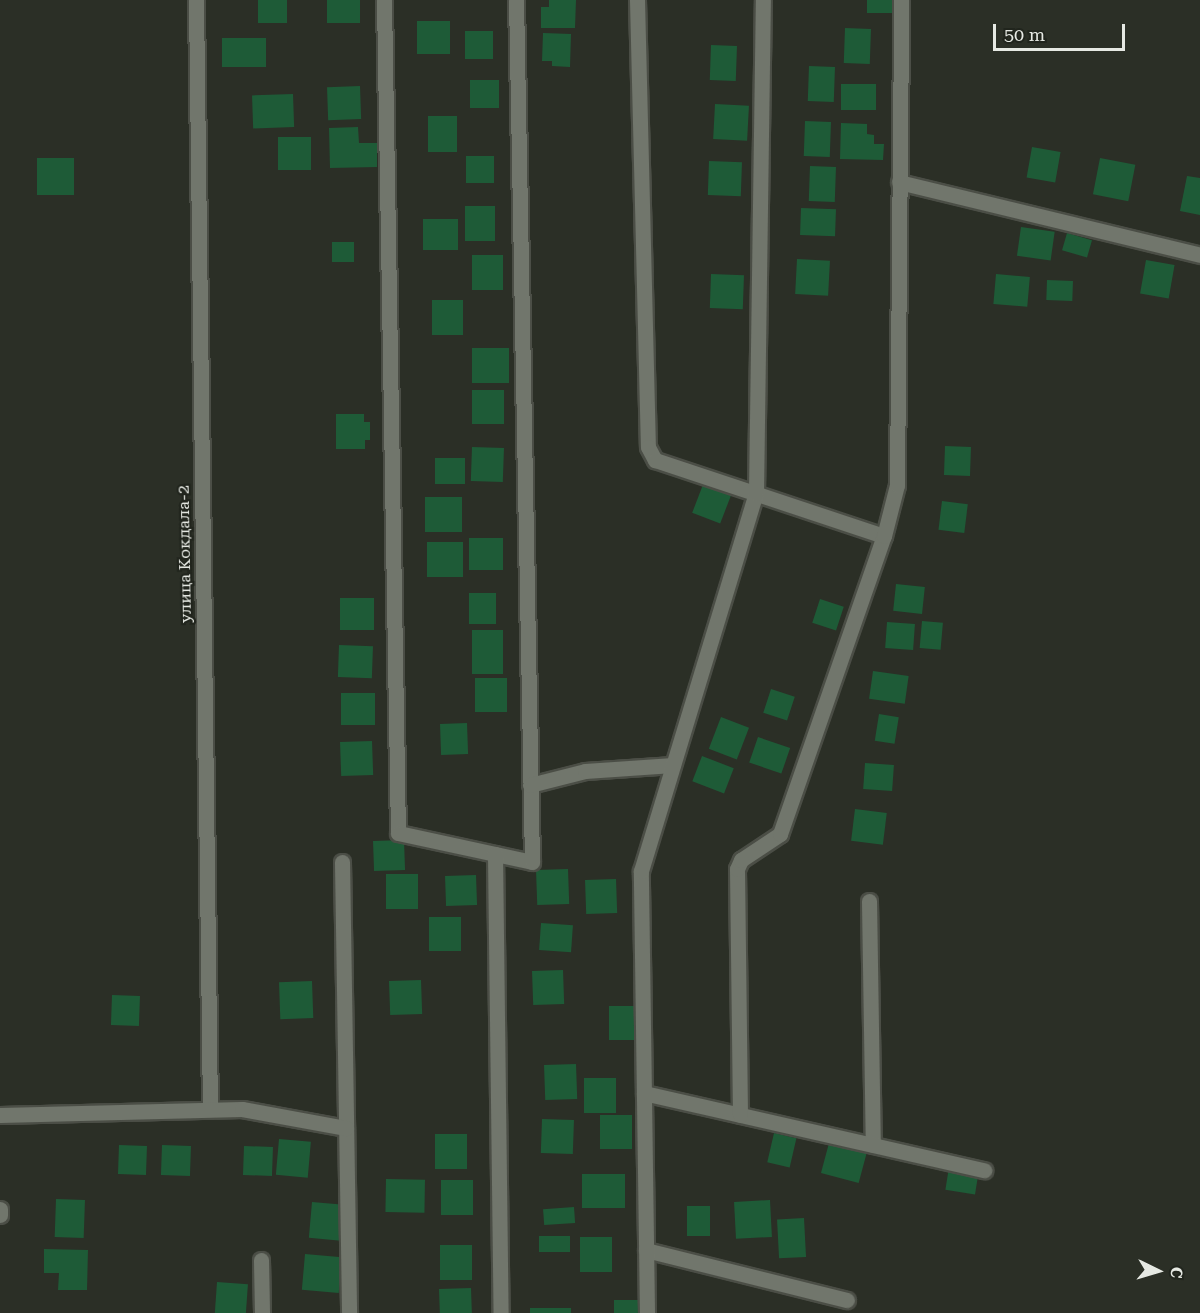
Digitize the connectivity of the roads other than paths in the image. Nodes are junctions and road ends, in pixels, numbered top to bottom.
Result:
1 (196, 0) edge
2 (384, 0) edge
3 (516, 0) edge
4 (637, 0) edge
5 (763, 0) edge
6 (901, 0) edge
7 (899, 182) junction
8 (1200, 255) edge
9 (756, 493) junction
10 (884, 536) junction
11 (673, 765) junction
12 (530, 785) junction
13 (495, 854) junction
14 (342, 862) dead end
15 (868, 902) dead end
16 (644, 1094) junction
17 (210, 1108) junction
18 (0, 1115) edge
19 (740, 1115) junction
20 (346, 1128) junction
21 (873, 1145) junction
22 (984, 1170) dead end
23 (0, 1209) edge
24 (0, 1215) edge
25 (646, 1250) junction
26 (261, 1260) dead end
27 (848, 1299) dead end
28 (262, 1313) edge
29 (349, 1313) edge
30 (501, 1313) edge
31 (647, 1313) edge

1 - 17 street, улица Кокдала-2
2 - 13 street
3 - 12 street
4 - 9 street
5 - 9 street
6 - 7 street
7 - 8 street
7 - 10 street
9 - 10 street
9 - 11 street
10 - 19 street
11 - 12 street
11 - 16 street
12 - 13 street
13 - 30 street
14 - 20 street
15 - 21 street
16 - 19 street
16 - 25 street
17 - 18 street
17 - 20 street
19 - 21 street
20 - 29 street
21 - 22 street
23 - 24 street
25 - 27 street
25 - 31 street
26 - 28 street

